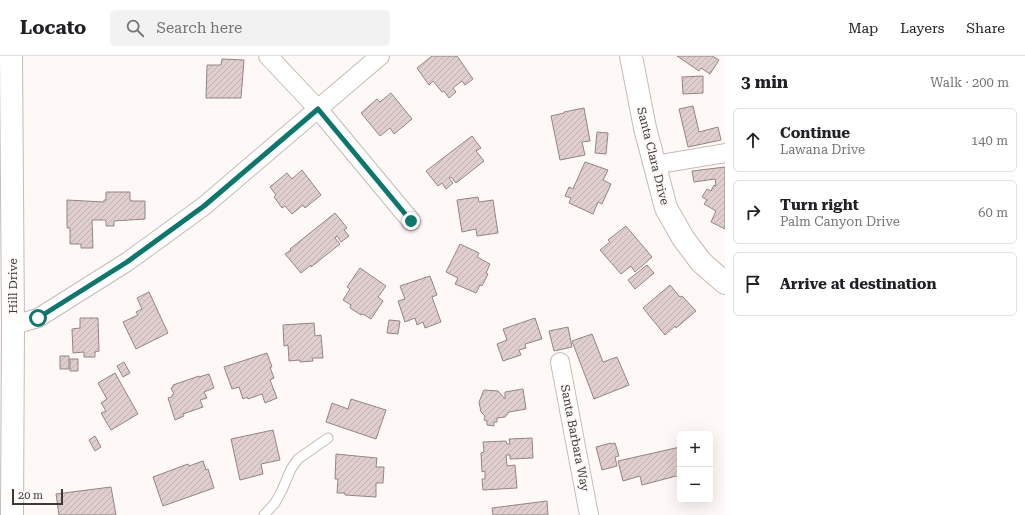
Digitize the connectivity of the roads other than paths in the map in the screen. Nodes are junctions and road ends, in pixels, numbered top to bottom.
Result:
1 (11, 56) edge
2 (268, 56) edge
3 (380, 56) edge
4 (631, 56) edge
5 (318, 109) junction
6 (725, 153) edge
7 (654, 165) junction
8 (411, 221) dead end
9 (725, 283) edge
10 (13, 326) junction
11 (560, 362) dead end
12 (328, 438) dead end
13 (6, 465) edge
14 (12, 515) edge
15 (264, 515) edge
16 (589, 515) edge

1 - 10 street, Hill Drive
2 - 5 street
3 - 5 street
4 - 7 street, Santa Clara Drive
5 - 8 street
5 - 10 street
6 - 7 street
7 - 9 street, Santa Clara Drive
10 - 13 street, Hill Drive
11 - 16 street, Santa Barbara Way
12 - 15 lane
13 - 14 street, Hill Drive

